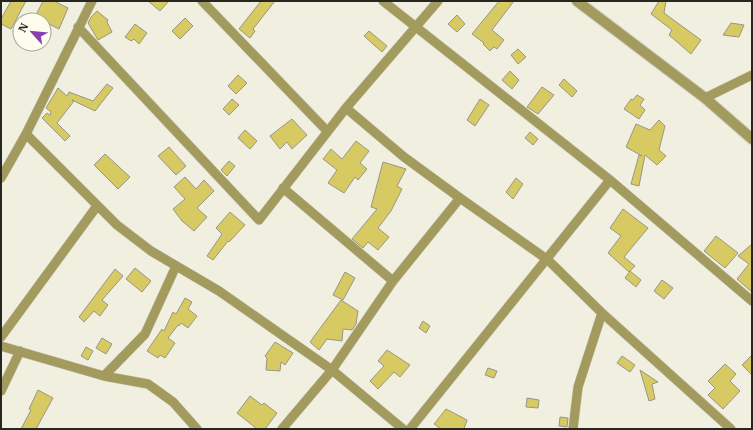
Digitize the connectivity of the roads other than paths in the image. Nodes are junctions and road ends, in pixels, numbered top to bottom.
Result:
1 (202, 1) edge
2 (383, 1) edge
3 (438, 1) edge
4 (577, 1) edge
5 (88, 2) edge
6 (414, 27) junction
7 (78, 28) junction
8 (752, 75) edge
9 (705, 98) junction
10 (346, 108) junction
11 (327, 131) junction
12 (26, 134) junction
13 (752, 139) edge
14 (1, 178) edge
15 (610, 180) junction
16 (283, 188) junction
17 (460, 198) junction
18 (97, 206) junction
19 (548, 260) junction
20 (176, 266) junction
21 (394, 281) junction
22 (752, 301) edge
23 (602, 313) junction
24 (1, 337) edge
25 (1, 346) edge
26 (20, 351) junction
27 (332, 370) junction
28 (104, 376) junction
29 (1, 390) edge
30 (197, 429) edge
31 (282, 429) edge
32 (403, 429) edge
33 (410, 429) edge
34 (573, 429) edge
35 (731, 429) edge

1 - 11 street
2 - 6 street
3 - 6 street
4 - 9 street
5 - 7 street
6 - 10 street
6 - 15 street
7 - 12 street
7 - 16 street
8 - 9 street
9 - 13 street
10 - 11 street
10 - 17 street
11 - 16 street
12 - 14 street
12 - 18 street
15 - 19 street
15 - 22 street
16 - 21 street
17 - 19 street
17 - 21 street
18 - 20 street
18 - 24 street
19 - 23 street
19 - 33 street
20 - 27 street
20 - 28 street
21 - 27 street
23 - 34 street
23 - 35 street
25 - 26 street
26 - 28 street
26 - 29 street
27 - 31 street
27 - 32 street
28 - 30 street

